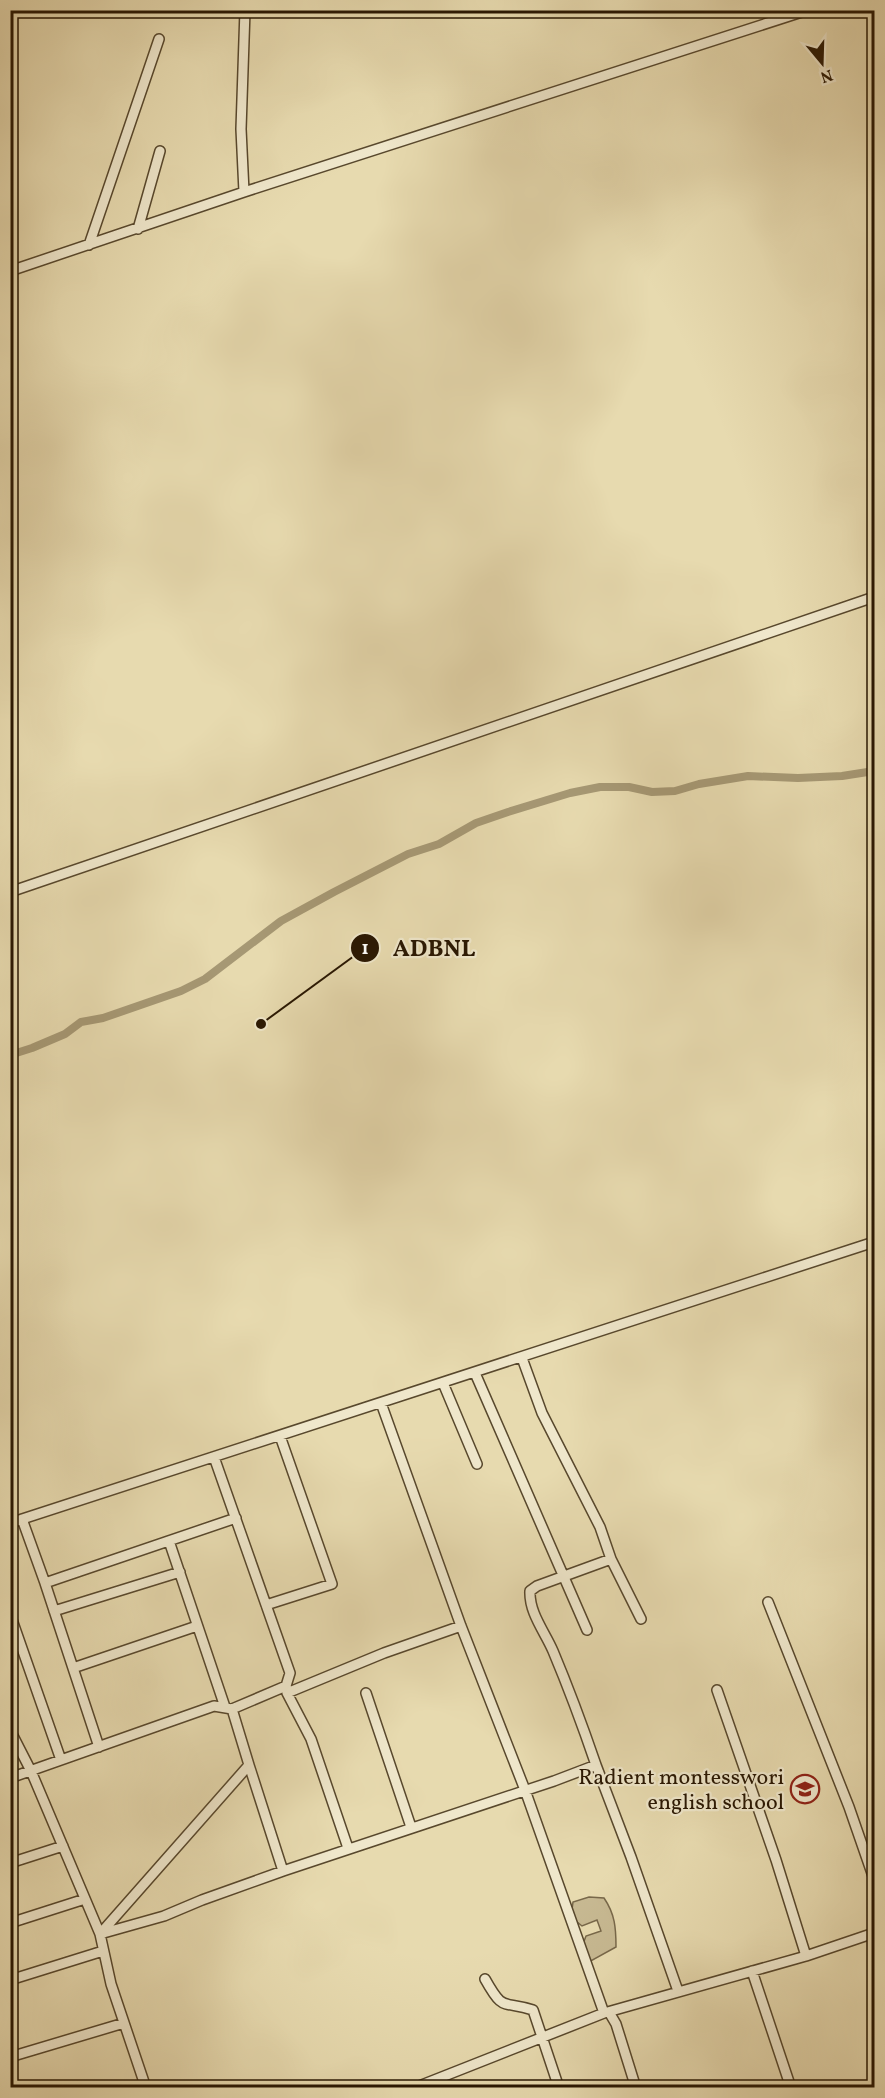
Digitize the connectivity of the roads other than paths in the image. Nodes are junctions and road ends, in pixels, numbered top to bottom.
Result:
1 (246, 10) edge
2 (808, 10) edge
3 (159, 39) dead end
4 (160, 151) dead end
5 (244, 192) junction
6 (138, 229) junction
7 (89, 245) junction
8 (10, 271) edge
9 (874, 597) edge
10 (10, 892) edge
11 (874, 1242) edge
12 (522, 1358) junction
13 (475, 1372) junction
14 (443, 1383) junction
15 (381, 1403) junction
16 (280, 1436) junction
17 (214, 1457) junction
18 (477, 1464) dead end
19 (236, 1518) junction
20 (22, 1519) junction
21 (10, 1523) edge
22 (169, 1540) junction
23 (611, 1559) junction
24 (180, 1572) junction
25 (564, 1576) junction
26 (45, 1583) junction
27 (768, 1602) dead end
28 (266, 1605) junction
29 (54, 1611) junction
30 (10, 1614) edge
31 (642, 1619) dead end
32 (196, 1626) junction
33 (461, 1626) junction
34 (587, 1630) dead end
35 (73, 1668) junction
36 (286, 1689) junction
37 (717, 1690) dead end
38 (366, 1693) dead end
39 (228, 1708) junction
40 (10, 1730) edge
41 (99, 1747) junction
42 (61, 1760) junction
43 (249, 1765) junction
44 (596, 1765) junction
45 (31, 1771) junction
46 (10, 1778) edge
47 (525, 1791) junction
48 (411, 1827) junction
49 (63, 1846) junction
50 (348, 1848) junction
51 (10, 1863) edge
52 (283, 1871) junction
53 (874, 1879) edge
54 (85, 1899) junction
55 (10, 1923) edge
56 (874, 1933) edge
57 (99, 1934) junction
58 (103, 1951) junction
59 (806, 1956) junction
60 (752, 1971) junction
61 (10, 1980) edge
62 (485, 1980) dead end
63 (678, 1991) junction
64 (607, 2013) junction
65 (124, 2023) junction
66 (543, 2038) junction
67 (10, 2057) edge
68 (145, 2087) edge
69 (414, 2088) edge
70 (560, 2088) edge
71 (636, 2088) edge
72 (791, 2088) edge

1 - 5 street
2 - 5 street
3 - 7 street
4 - 6 street
5 - 6 street
6 - 7 street
7 - 8 street
9 - 10 street
11 - 12 street
12 - 13 street
12 - 23 street
13 - 14 street
13 - 25 street
14 - 15 street
14 - 18 street
15 - 16 street
15 - 33 street
16 - 17 street
16 - 28 street
17 - 19 street
17 - 20 street
19 - 22 street
19 - 28 street
20 - 21 street
20 - 26 street
22 - 24 street
22 - 26 street
23 - 25 street
23 - 31 street
24 - 29 street
24 - 32 street
25 - 34 street
25 - 44 street
26 - 29 street
27 - 53 street
28 - 36 street
29 - 35 street
30 - 42 street
32 - 35 street
32 - 39 street
33 - 36 street
33 - 47 street
35 - 41 street
36 - 39 street
36 - 50 street
37 - 59 street
38 - 48 street
39 - 41 street
39 - 43 street
40 - 45 street
41 - 42 street
42 - 45 street
43 - 52 street
43 - 57 street
44 - 47 street
44 - 63 street
45 - 46 street
45 - 49 street
47 - 48 street
47 - 64 street
48 - 50 street
49 - 51 street
49 - 54 street
50 - 52 street
52 - 57 street
54 - 55 street
54 - 57 street
56 - 59 street
57 - 58 street
58 - 61 street
58 - 65 street
59 - 60 street
60 - 63 street
60 - 72 street
62 - 66 street
63 - 64 street
64 - 66 street
64 - 71 street
65 - 67 street
65 - 68 street
66 - 69 street
66 - 70 street

